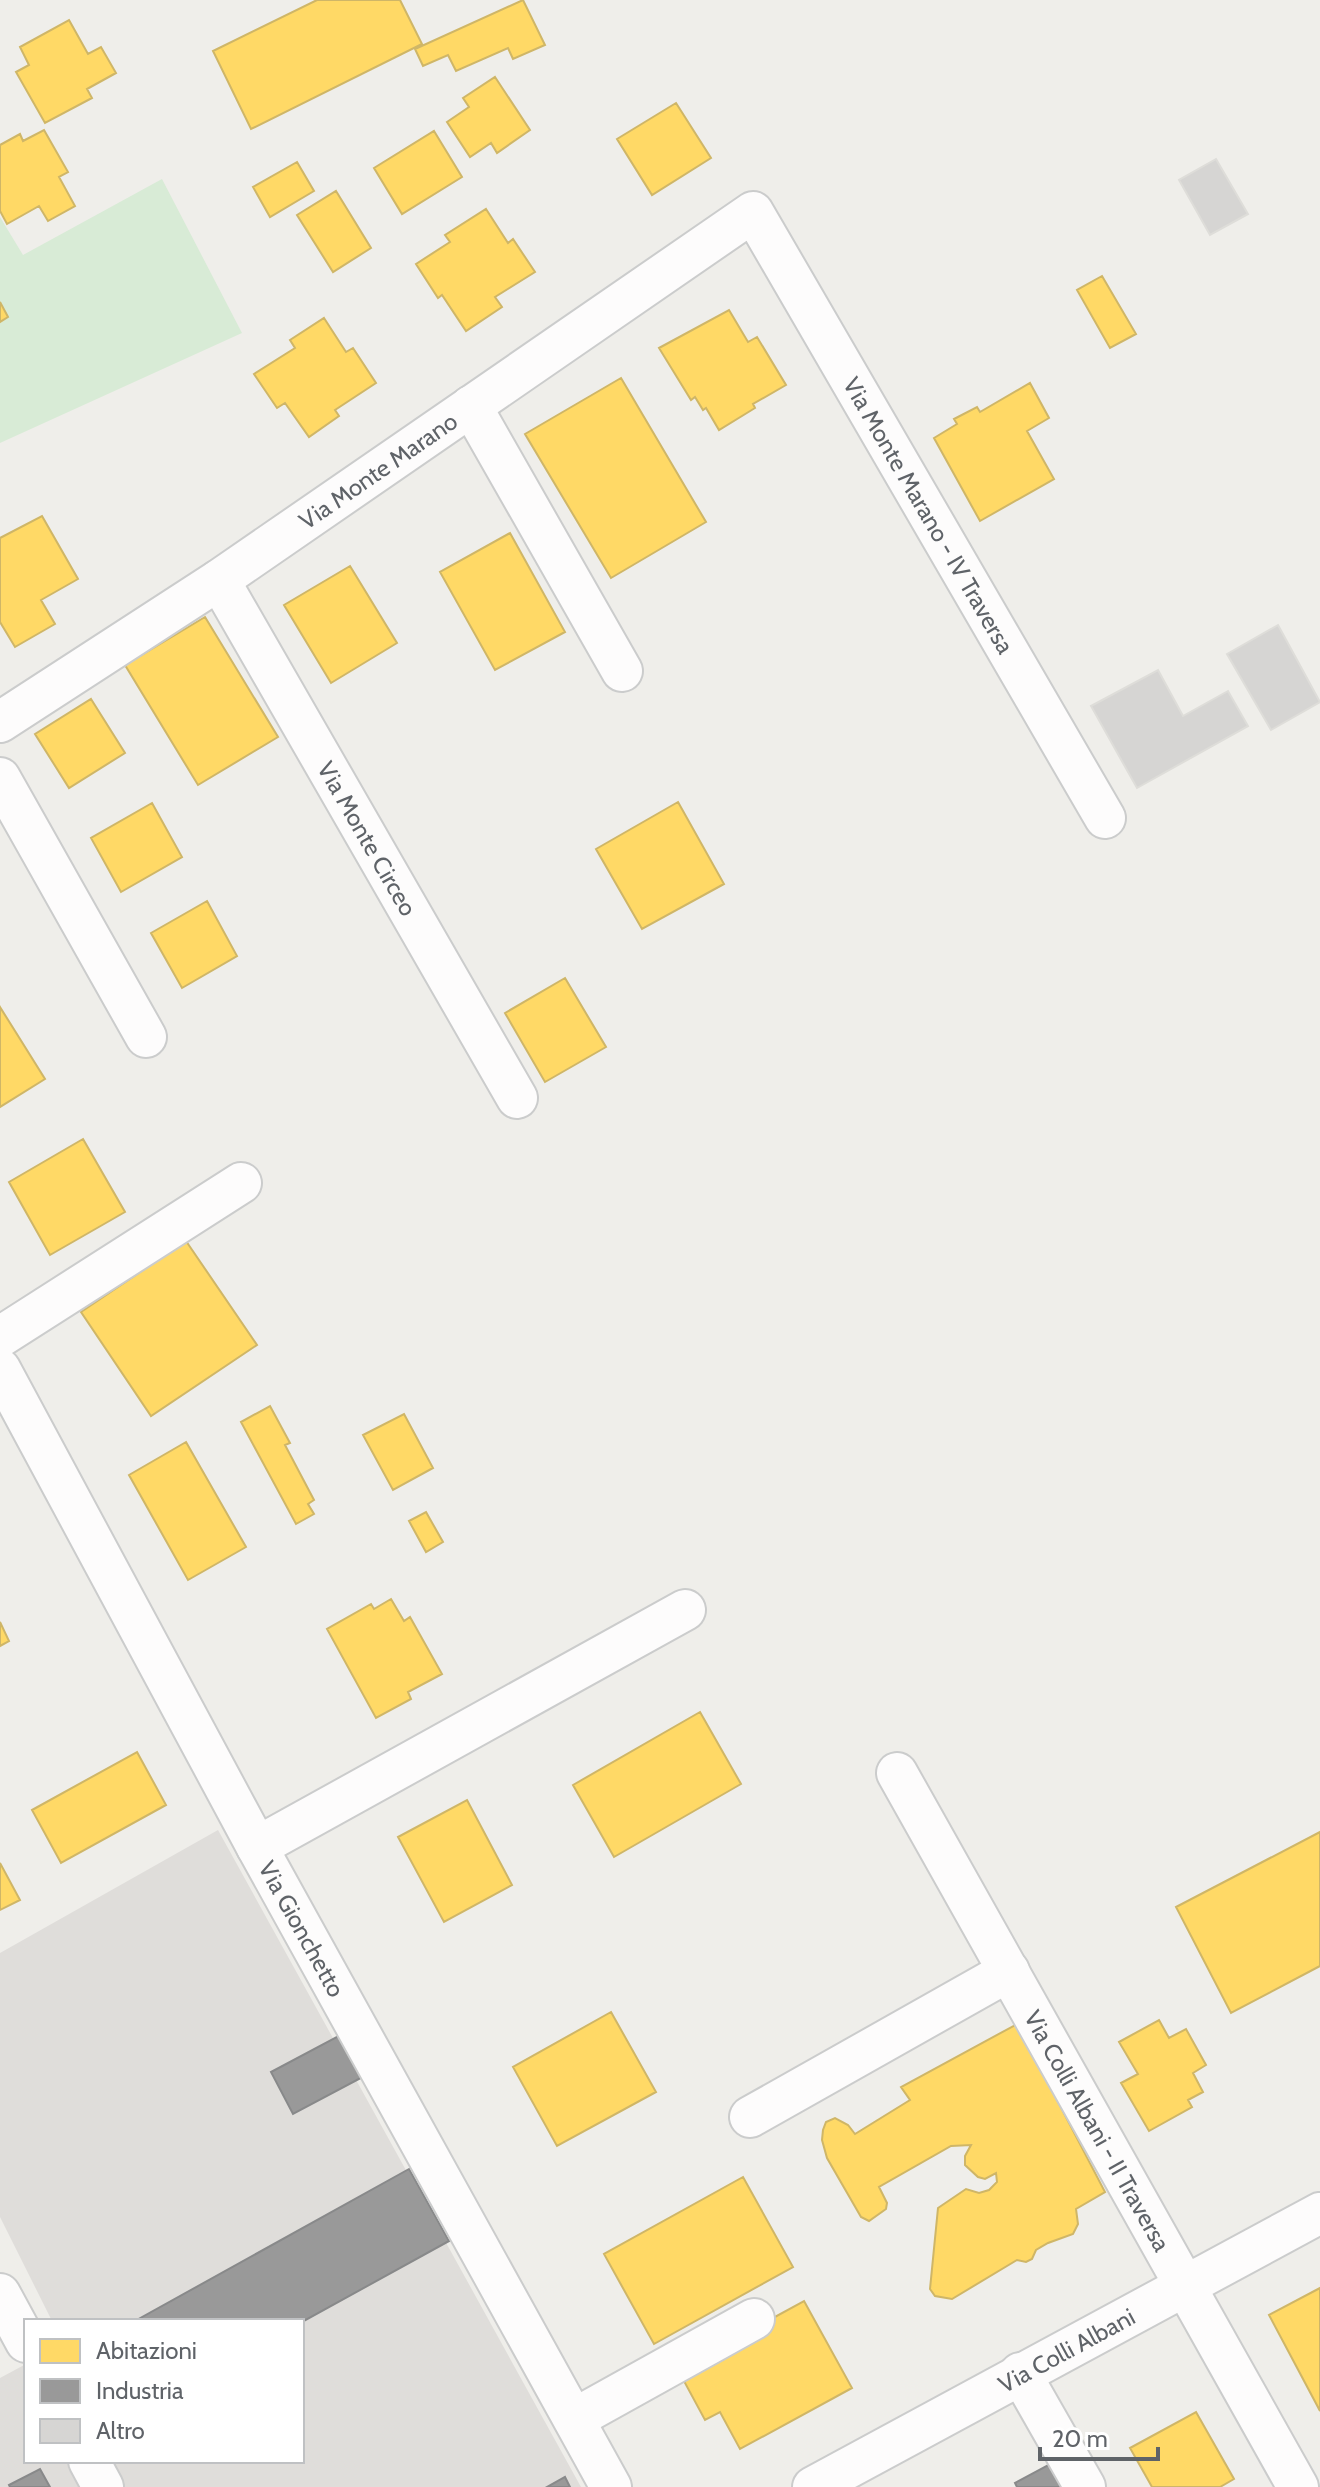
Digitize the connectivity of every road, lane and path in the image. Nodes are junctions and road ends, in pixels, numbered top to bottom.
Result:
1 (753, 212) joint
2 (471, 406) junction
3 (219, 580) junction
4 (622, 671) dead end
5 (0, 722) edge
6 (0, 778) edge
7 (1105, 818) dead end
8 (146, 1037) dead end
9 (517, 1098) dead end
10 (241, 1183) dead end
11 (0, 1337) edge
12 (0, 1369) edge
13 (685, 1610) dead end
14 (897, 1773) dead end
15 (257, 1847) junction
16 (1009, 1971) junction
17 (750, 2117) dead end
18 (1320, 2213) edge
19 (1186, 2286) junction
20 (0, 2294) edge
21 (754, 2319) dead end
22 (24, 2338) edge
23 (1020, 2373) junction
24 (574, 2419) junction
25 (90, 2463) edge
26 (103, 2487) edge
27 (611, 2487) edge
28 (813, 2487) edge
29 (1085, 2487) edge
30 (1298, 2487) edge

1 - 2 street, Via Monte Marano
1 - 7 street, Via Monte Marano - IV Traversa
2 - 3 street, Via Monte Marano
2 - 4 street
3 - 5 street, Via Monte Marano
3 - 9 street, Via Monte Circeo
6 - 8 street
10 - 11 street
12 - 15 street, Via Gionchetto
13 - 15 street
14 - 16 street, Via Colli Albani - II Traversa
15 - 24 street, Via Gionchetto
16 - 17 street
16 - 19 street, Via Colli Albani - II Traversa
18 - 19 street, Via Colli Albani
19 - 23 street, Via Colli Albani
19 - 30 street, Via Colli Albani - II Traversa
20 - 22 street
21 - 24 street
23 - 28 street, Via Colli Albani
23 - 29 street
24 - 27 street, Via Gionchetto
25 - 26 street

